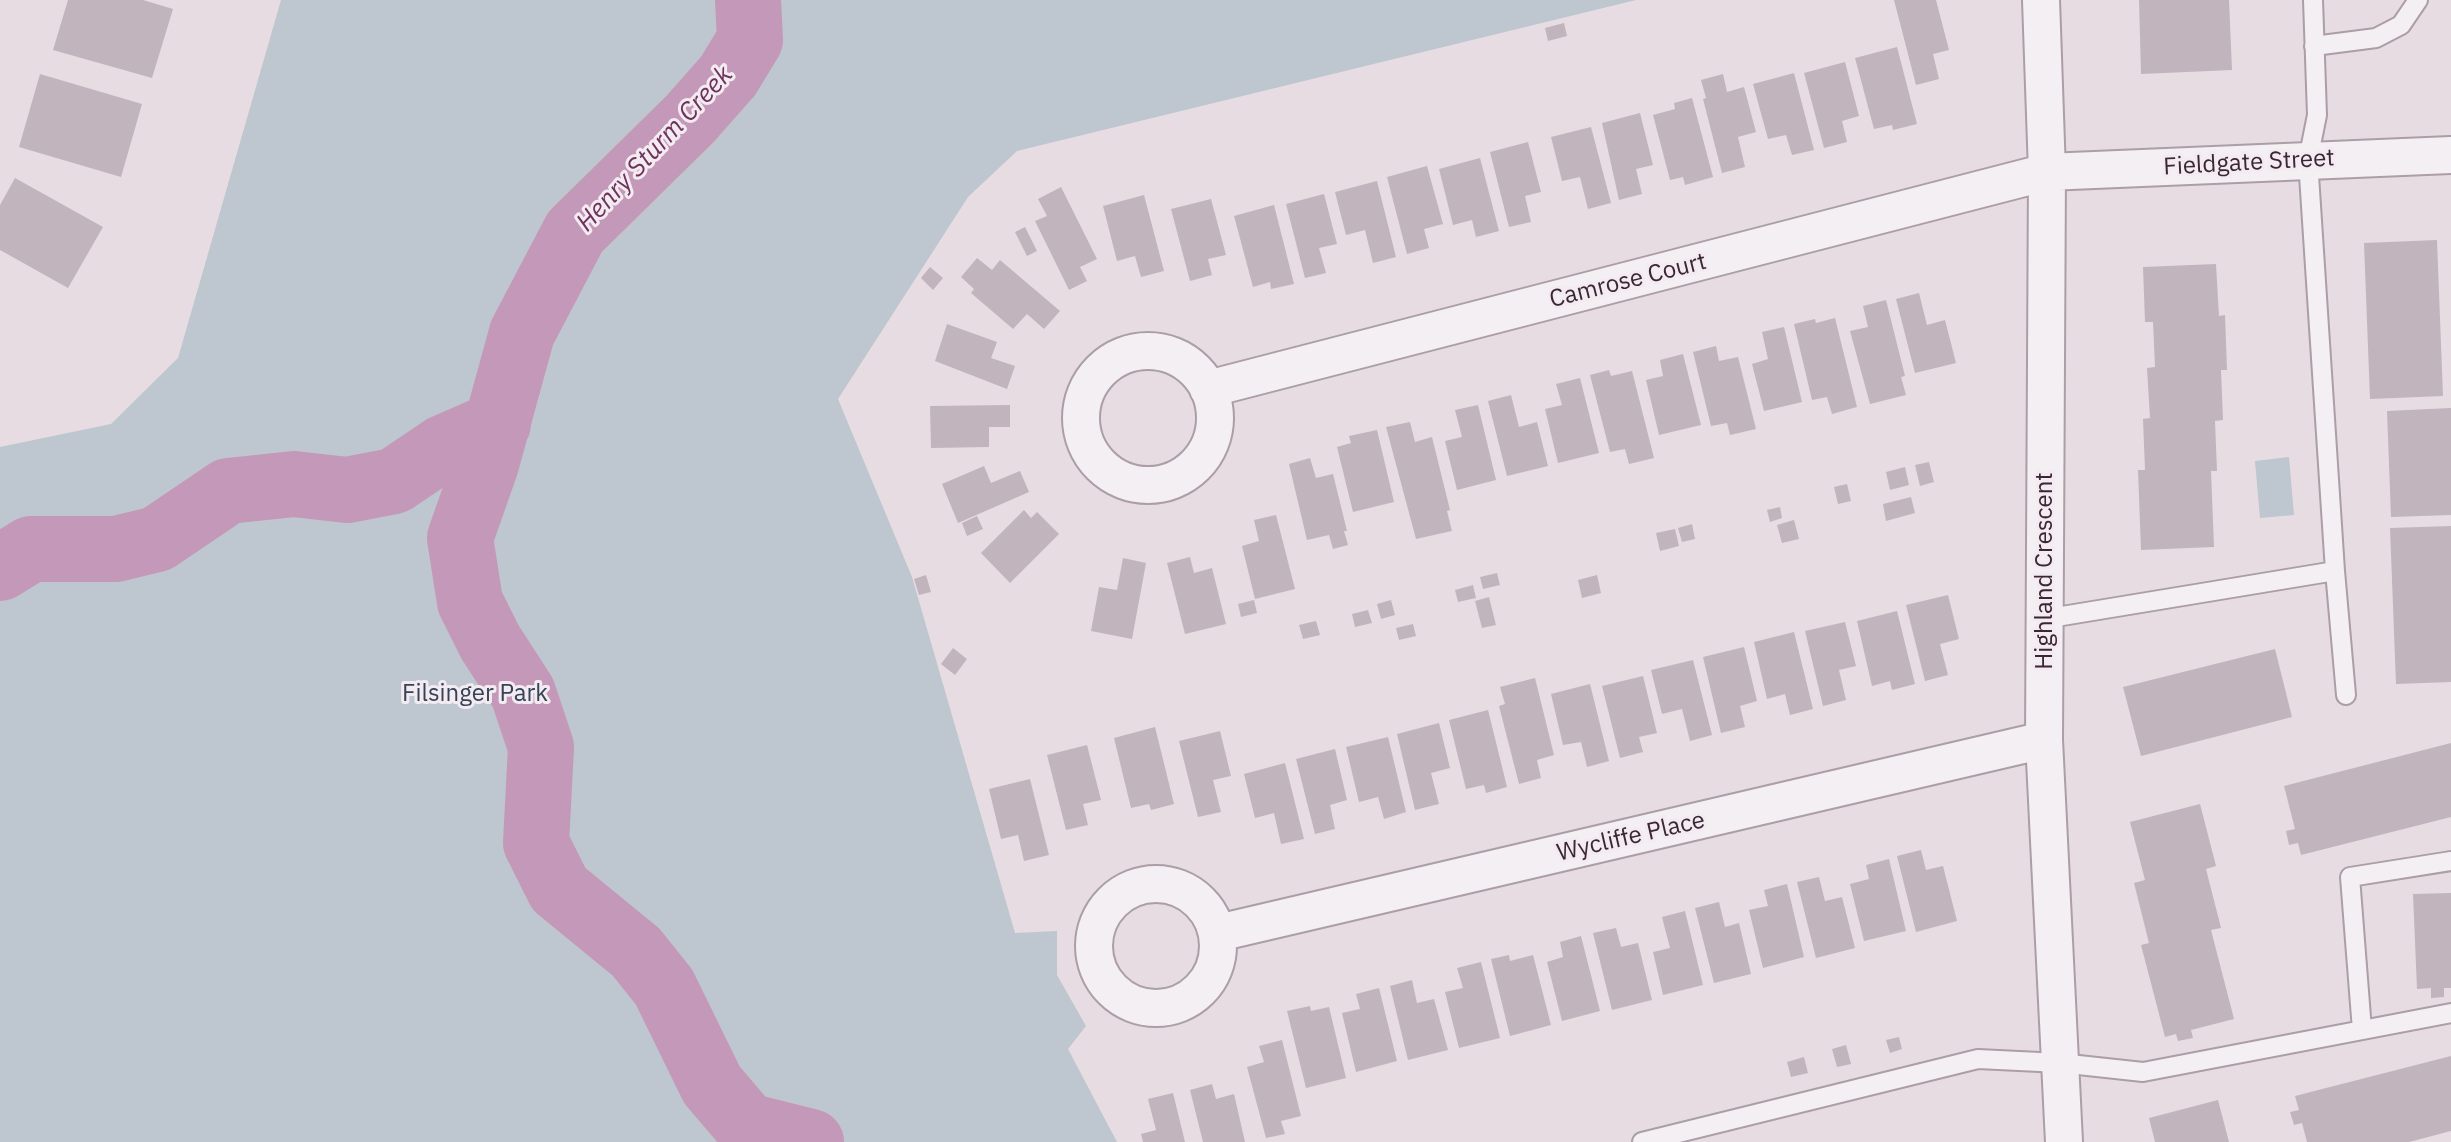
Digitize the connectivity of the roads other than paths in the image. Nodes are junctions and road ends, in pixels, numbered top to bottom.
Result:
1 (2041, 0) edge
2 (2313, 0) edge
3 (2418, 0) edge
4 (2314, 46) junction
5 (2451, 155) edge
6 (2308, 160) junction
7 (2047, 172) junction
8 (1208, 389) dead end
9 (2335, 571) junction
10 (2044, 619) junction
11 (2346, 695) dead end
12 (2044, 740) junction
13 (2451, 861) edge
14 (1218, 933) dead end
15 (2451, 1013) edge
16 (2362, 1030) junction
17 (2060, 1063) junction
18 (1642, 1142) edge
19 (2064, 1142) edge

1 - 7 street, Highland Crescent
2 - 4 lane
3 - 4 lane
4 - 6 lane
5 - 6 street, Fieldgate Street
6 - 7 street, Fieldgate Street
6 - 9 lane
7 - 8 street, Camrose Court
7 - 10 street, Highland Crescent
9 - 10 lane
9 - 11 lane
10 - 12 street, Highland Crescent
12 - 14 street, Wycliffe Place
12 - 17 street, Highland Crescent
13 - 16 lane
15 - 16 lane
16 - 17 lane
17 - 18 lane
17 - 19 street, Highland Crescent

